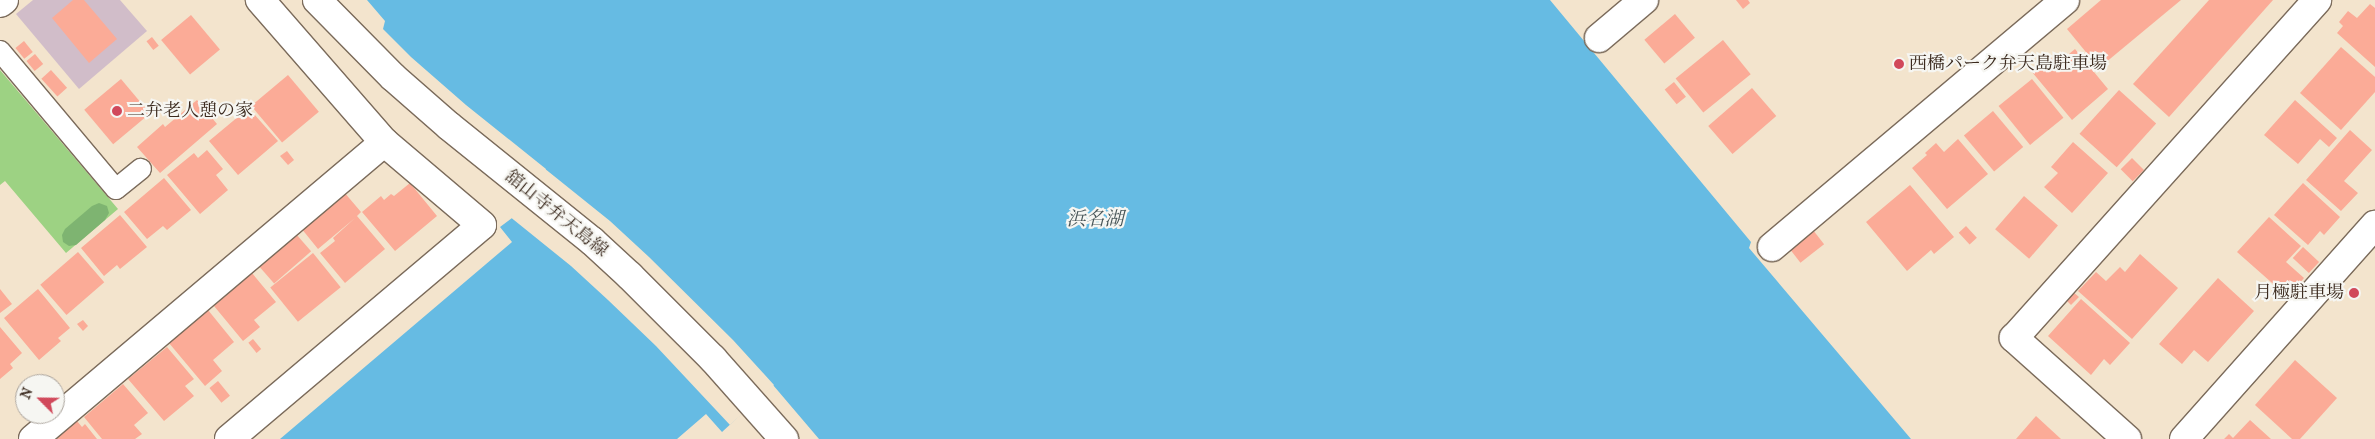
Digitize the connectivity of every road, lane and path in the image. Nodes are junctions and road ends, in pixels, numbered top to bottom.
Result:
1 (4, 0) edge
2 (260, 0) edge
3 (318, 0) edge
4 (1644, 0) edge
5 (2065, 0) edge
6 (2317, 0) edge
7 (0, 3) edge
8 (1599, 38) dead end
9 (0, 51) edge
10 (384, 142) junction
11 (140, 169) dead end
12 (2375, 225) edge
13 (1772, 247) dead end
14 (33, 439) edge
15 (229, 439) edge
16 (784, 439) edge
17 (2126, 439) edge
18 (2184, 439) edge

1 - 7 street
2 - 10 street
3 - 16 street, 舘山寺弁天島線
4 - 8 street
5 - 13 street
6 - 17 street
9 - 11 lane
10 - 14 street
10 - 15 street
12 - 18 street

